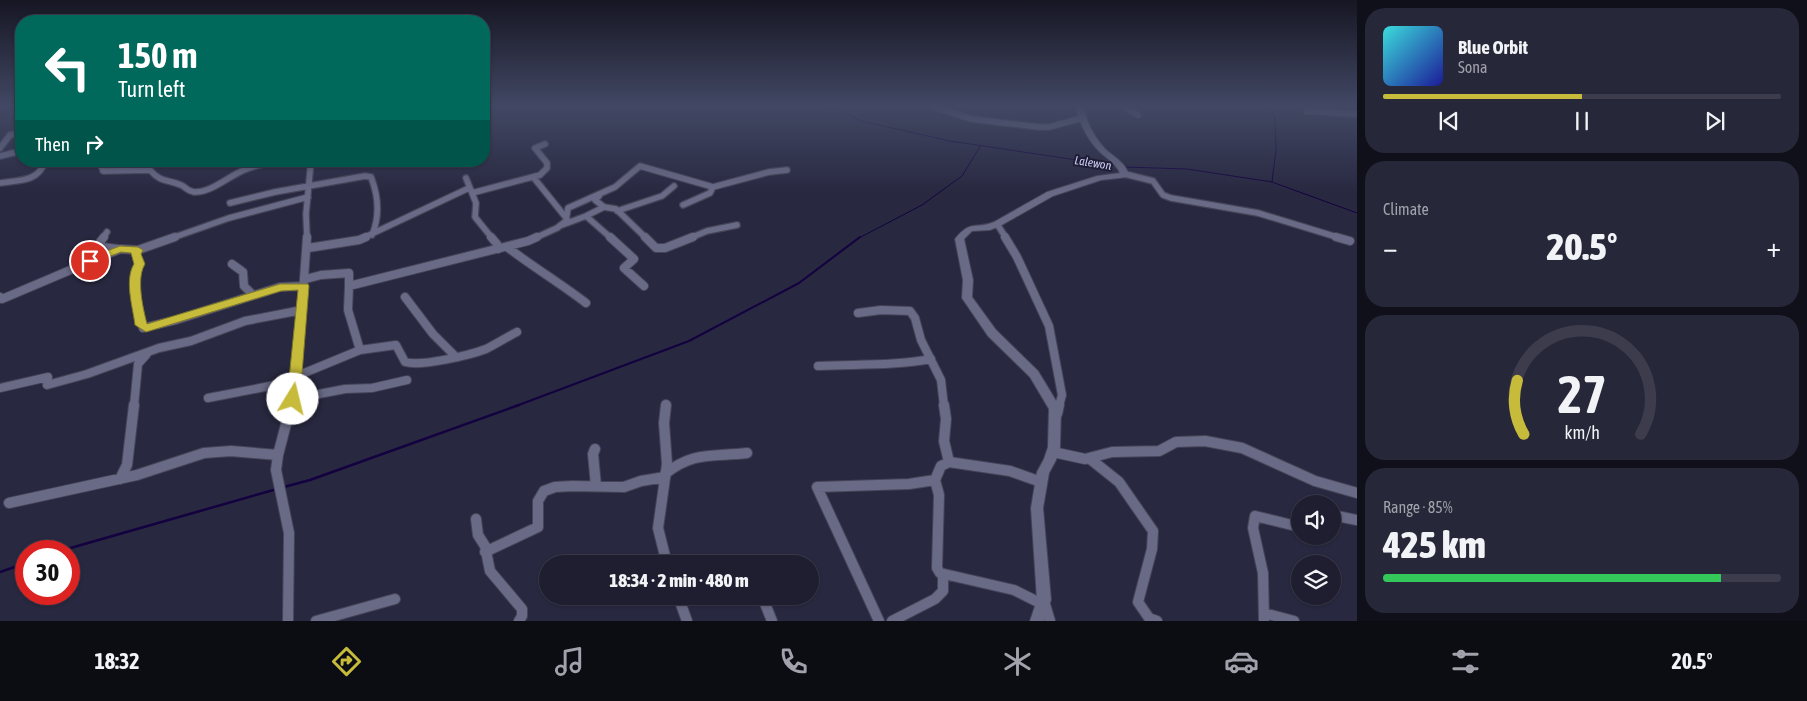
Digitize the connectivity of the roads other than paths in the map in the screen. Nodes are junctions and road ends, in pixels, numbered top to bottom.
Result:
1 (9, 135) edge
2 (1092, 135) edge
3 (544, 144) dead end
4 (0, 148) edge
5 (15, 153) edge
6 (0, 156) edge
7 (43, 167) edge
8 (102, 167) edge
9 (254, 167) edge
10 (310, 167) edge
11 (787, 170) dead end
12 (1125, 174) junction
13 (466, 178) dead end
14 (534, 178) junction
15 (0, 183) edge
16 (674, 186) dead end
17 (713, 187) junction
18 (471, 191) junction
19 (308, 192) junction
20 (602, 194) junction
21 (230, 203) dead end
22 (683, 205) dead end
23 (604, 207) junction
24 (617, 212) junction
25 (586, 216) junction
26 (564, 222) junction
27 (737, 224) dead end
28 (997, 224) junction
29 (107, 232) dead end
30 (372, 235) junction
31 (1350, 241) dead end
32 (507, 247) junction
33 (308, 248) junction
34 (120, 249) junction
35 (498, 249) junction
36 (138, 250) junction
37 (232, 264) dead end
38 (305, 283) junction
39 (350, 286) junction
40 (644, 286) dead end
41 (253, 295) junction
42 (406, 296) dead end
43 (0, 297) edge
44 (586, 303) dead end
45 (302, 310) junction
46 (858, 312) dead end
47 (517, 332) dead end
48 (360, 350) junction
49 (148, 352) junction
50 (454, 355) junction
51 (931, 359) junction
52 (818, 366) dead end
53 (296, 379) junction
54 (407, 380) dead end
55 (0, 388) edge
56 (208, 398) dead end
57 (293, 399) junction
58 (666, 406) dead end
59 (1056, 414) junction
60 (595, 449) dead end
61 (1053, 452) junction
62 (747, 453) dead end
63 (278, 455) junction
64 (1089, 458) junction
65 (949, 462) junction
66 (665, 476) junction
67 (120, 479) junction
68 (935, 480) junction
69 (1041, 482) junction
70 (596, 486) junction
71 (1354, 492) edge
72 (1357, 500) edge
73 (10, 503) dead end
74 (1341, 517) edge
75 (476, 520) dead end
76 (1357, 520) edge
77 (1291, 524) edge
78 (485, 552) junction
79 (665, 555) edge
80 (943, 575) junction
81 (395, 599) dead end
82 (1043, 602) junction
83 (681, 605) edge
84 (766, 605) edge
85 (1264, 617) edge
86 (288, 621) edge
87 (316, 621) edge
88 (519, 621) edge
89 (687, 621) edge
90 (772, 621) edge
91 (879, 621) edge
92 (892, 621) edge
93 (1037, 621) edge
94 (1050, 621) edge
95 (1157, 621) edge
96 (1294, 621) edge

1 - 4 street
2 - 12 street
3 - 14 street
5 - 6 street
7 - 15 street
8 - 9 street
10 - 19 street
11 - 17 street
12 - 28 street
12 - 31 street
13 - 18 street
14 - 18 street
14 - 26 street
16 - 24 street
17 - 20 street
17 - 22 street
18 - 30 street
18 - 35 street
19 - 21 street
19 - 30 street
19 - 33 street
19 - 36 street
20 - 23 street
20 - 26 street
23 - 24 street
23 - 25 street
24 - 27 street
25 - 26 street
25 - 40 street
26 - 32 street
28 - 59 street
28 - 59 street
29 - 34 street
30 - 33 street
32 - 35 street
32 - 44 street
33 - 38 street
34 - 36 street
34 - 43 street
35 - 39 street
36 - 41 street
37 - 41 street
38 - 39 street
38 - 41 street
38 - 45 street
39 - 48 street
42 - 50 street
45 - 49 street
45 - 53 street
46 - 51 street
47 - 50 street
48 - 50 street
48 - 53 street
49 - 55 street
49 - 67 street
51 - 52 street
51 - 65 street
53 - 56 street
53 - 57 street
54 - 57 street
57 - 63 street
58 - 66 street
59 - 61 street
60 - 70 street
61 - 64 street
61 - 69 street
62 - 66 street
63 - 67 street
63 - 86 street
64 - 71 street
64 - 95 street
65 - 68 street
65 - 69 street
66 - 70 street
66 - 79 street
67 - 73 street
68 - 80 street
68 - 91 street
69 - 82 street
70 - 78 street
71 - 72 street
74 - 76 street
75 - 78 street
77 - 85 street
78 - 88 street
80 - 82 street
80 - 92 street
81 - 87 street
82 - 93 street
82 - 94 street
83 - 89 street
84 - 90 street
85 - 96 street

